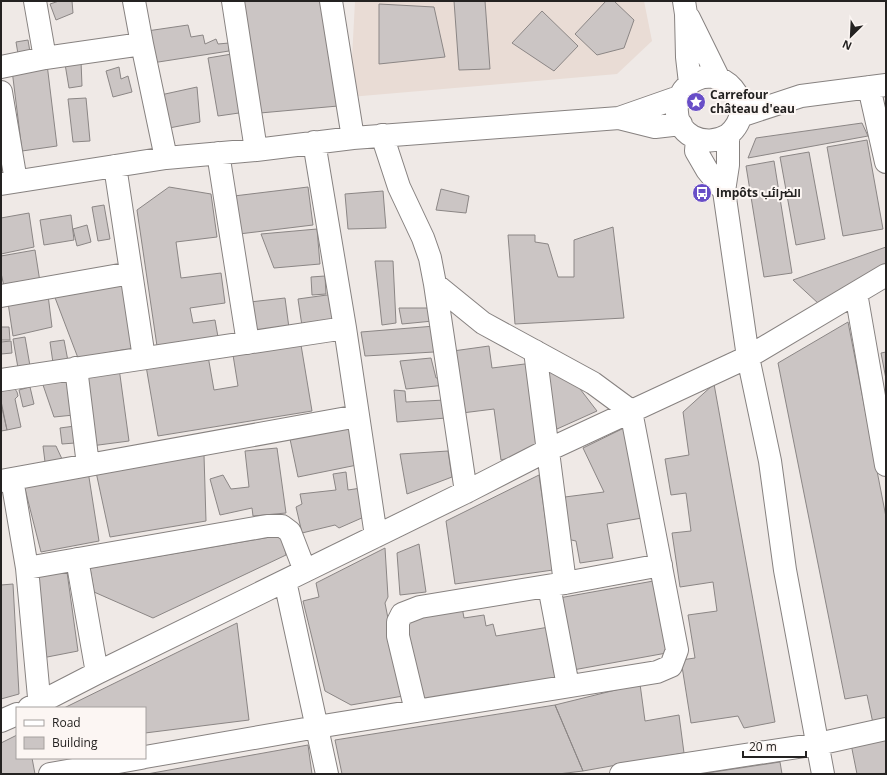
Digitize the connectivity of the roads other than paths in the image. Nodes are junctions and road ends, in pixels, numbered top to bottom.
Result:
1 (35, 1) edge
2 (134, 1) edge
3 (233, 1) edge
4 (331, 1) edge
5 (685, 7) edge
6 (142, 44) junction
7 (45, 58) junction
8 (1, 67) edge
9 (727, 84) junction
10 (878, 86) edge
11 (685, 90) junction
12 (1, 92) edge
13 (801, 96) junction
14 (740, 116) junction
15 (619, 118) junction
16 (681, 124) junction
17 (382, 135) junction
18 (728, 135) junction
19 (353, 138) junction
20 (697, 139) junction
21 (314, 142) junction
22 (256, 150) junction
23 (218, 153) junction
24 (166, 158) junction
25 (886, 162) edge
26 (115, 166) junction
27 (8, 182) edge
28 (724, 192) junction
29 (131, 273) junction
30 (886, 275) edge
31 (435, 284) junction
32 (856, 293) junction
33 (1, 296) edge
34 (345, 328) junction
35 (248, 342) junction
36 (535, 351) junction
37 (748, 357) junction
38 (144, 358) junction
39 (76, 368) junction
40 (1, 380) edge
41 (631, 411) junction
42 (358, 416) junction
43 (548, 450) junction
44 (88, 465) junction
45 (886, 465) edge
46 (6, 480) edge
47 (466, 492) junction
48 (376, 536) junction
49 (77, 559) junction
50 (661, 566) junction
51 (26, 568) junction
52 (305, 571) junction
53 (285, 581) junction
54 (557, 585) junction
55 (97, 673) junction
56 (568, 686) junction
57 (36, 706) edge
58 (416, 711) junction
59 (16, 714) edge
60 (1, 721) edge
61 (317, 727) junction
62 (886, 730) edge
63 (818, 744) junction
64 (146, 757) edge
65 (47, 759) edge
66 (135, 759) edge
67 (49, 774) edge
68 (327, 774) edge
69 (621, 774) edge
70 (822, 774) edge

1 - 7 street
2 - 6 street
3 - 22 street
4 - 19 street
5 - 9 street
5 - 11 street
6 - 7 street
6 - 24 street
7 - 8 street
9 - 11 street
9 - 13 street
9 - 14 street
10 - 13 street
10 - 25 street
11 - 15 street
11 - 16 street
12 - 27 street
13 - 14 street
14 - 18 street
15 - 16 street
15 - 17 street
16 - 20 street
17 - 19 street
17 - 31 street
18 - 20 street
18 - 28 street
19 - 21 street
20 - 28 street
21 - 22 street
21 - 34 street
22 - 23 street
23 - 24 street
23 - 35 street
24 - 26 street
26 - 27 street
26 - 29 street
28 - 37 street
29 - 33 street
29 - 38 street
30 - 32 street
31 - 36 street
31 - 47 street
32 - 37 street
32 - 45 street
34 - 35 street
34 - 42 street
35 - 38 street
36 - 41 street
36 - 43 street
37 - 41 street
37 - 63 street
38 - 39 street
39 - 40 street
39 - 44 street
41 - 43 street
41 - 50 street
42 - 44 street
42 - 48 street
43 - 47 street
43 - 54 street
44 - 46 street
46 - 51 street
47 - 48 street
48 - 52 street
49 - 51 street
49 - 52 street
49 - 55 street
50 - 54 street
50 - 56 street
51 - 57 street
52 - 53 street
53 - 55 street
53 - 61 street
54 - 56 street
54 - 58 street
55 - 57 street
56 - 58 street
58 - 61 street
59 - 60 street
61 - 64 street
61 - 68 street
62 - 63 street
63 - 69 street
63 - 70 street
65 - 67 street
66 - 67 street

